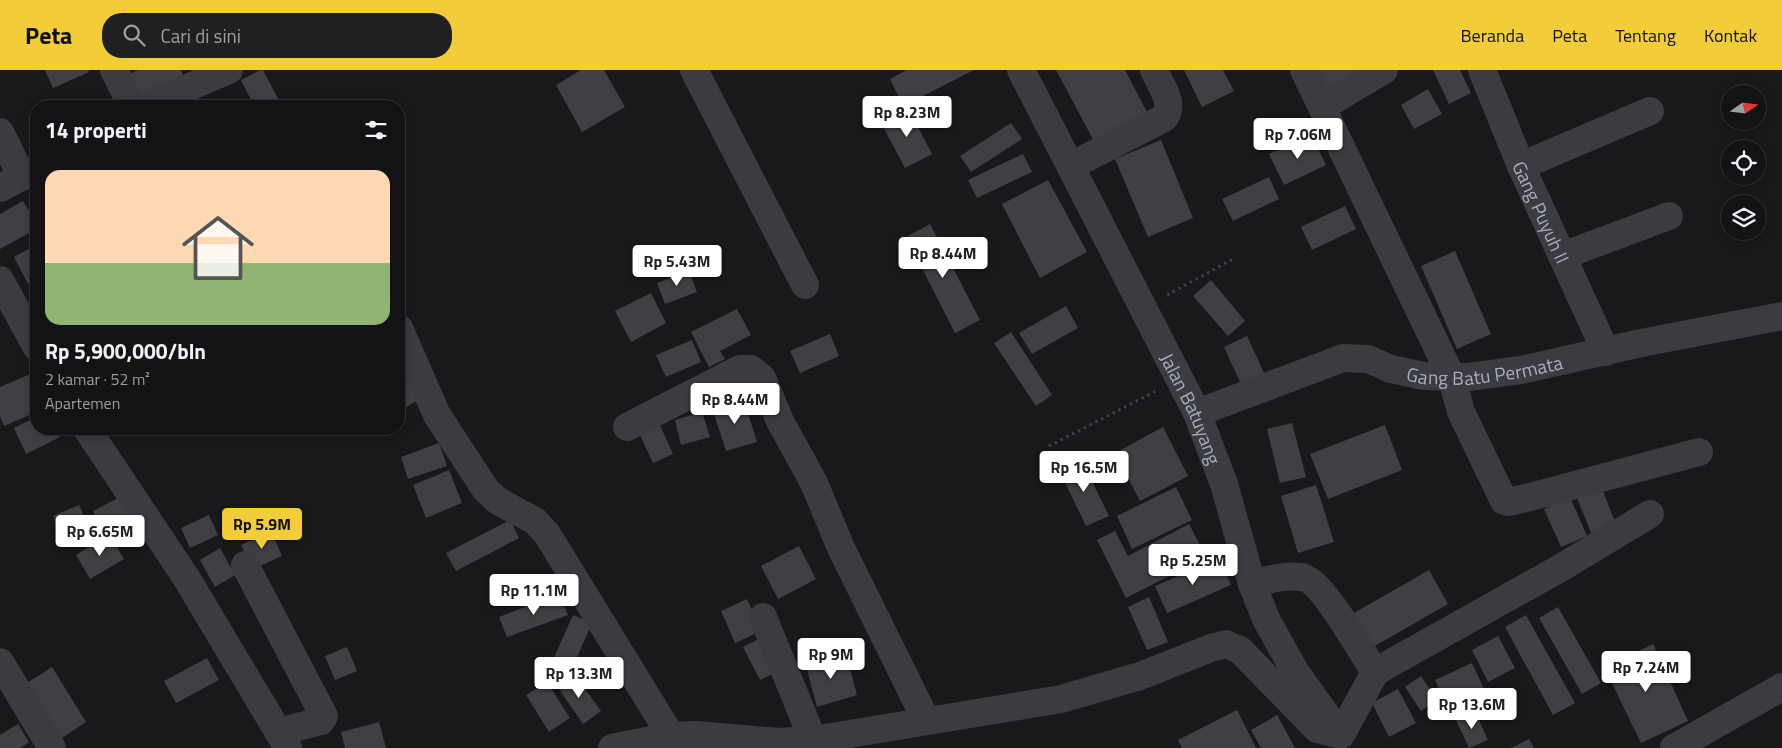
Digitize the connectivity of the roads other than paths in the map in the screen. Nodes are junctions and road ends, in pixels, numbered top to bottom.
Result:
1 (114, 70) edge
2 (229, 70) edge
3 (694, 70) edge
4 (1021, 70) edge
5 (1154, 70) edge
6 (1304, 70) edge
7 (1384, 70) edge
8 (1482, 70) edge
9 (129, 100) edge
10 (159, 100) edge
11 (1322, 106) junction
12 (1650, 111) dead end
13 (0, 132) edge
14 (1071, 166) junction
15 (1521, 166) junction
16 (19, 178) edge
17 (1669, 216) dead end
18 (1562, 256) junction
19 (0, 280) edge
20 (805, 285) dead end
21 (1782, 316) edge
22 (30, 335) edge
23 (405, 342) edge
24 (1606, 352) junction
25 (1452, 378) junction
26 (1196, 413) junction
27 (627, 427) dead end
28 (91, 435) edge
29 (1699, 452) dead end
30 (1650, 514) dead end
31 (245, 565) dead end
32 (1252, 584) junction
33 (763, 617) dead end
34 (0, 662) edge
35 (1375, 672) junction
36 (1782, 687) edge
37 (926, 720) junction
38 (672, 736) junction
39 (283, 740) edge
40 (813, 740) junction
41 (1347, 742) edge
42 (52, 748) edge
43 (612, 748) edge
44 (1674, 748) edge

1 - 9 street
2 - 10 street
3 - 20 street
4 - 14 street, Jalan Batuyang
5 - 14 street
6 - 11 street
7 - 11 street
8 - 15 street, Gang Puyuh II
11 - 25 street
12 - 15 street
13 - 16 street
14 - 26 street, Jalan Batuyang
15 - 18 street, Gang Puyuh II
17 - 18 street
18 - 24 street, Gang Puyuh II
19 - 22 street
21 - 24 street, Gang Batu Permata
23 - 38 street
24 - 25 street, Gang Batu Permata
25 - 26 street, Gang Batu Permata
25 - 29 street
26 - 32 street, Jalan Batuyang
27 - 37 street
28 - 39 street
30 - 35 street
31 - 39 street
32 - 35 street
32 - 41 street, Jalan Batuyang
33 - 40 street
34 - 42 street
35 - 41 street
36 - 44 street
37 - 40 street
37 - 41 street
38 - 40 street
38 - 43 street

